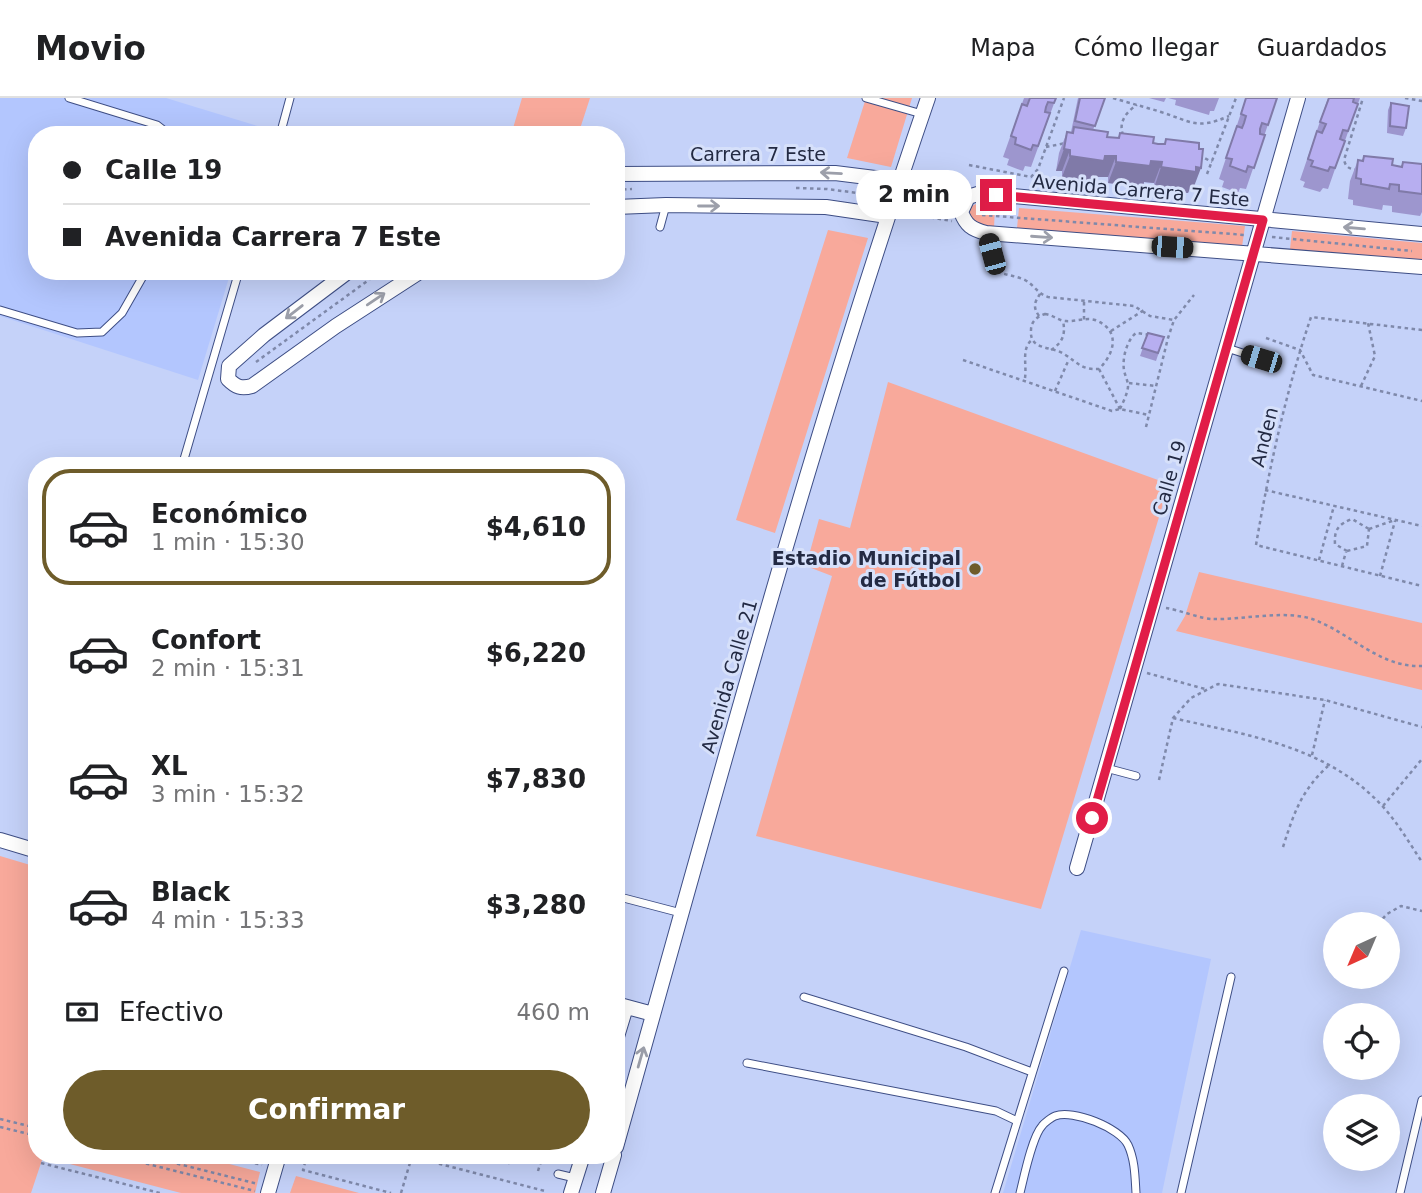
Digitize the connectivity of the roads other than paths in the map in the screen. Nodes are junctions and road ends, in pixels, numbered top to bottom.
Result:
1 (69, 98) edge
2 (290, 98) edge
3 (866, 98) edge
4 (928, 98) edge
5 (1298, 98) edge
6 (922, 114) junction
7 (158, 126) edge
8 (282, 126) edge
9 (625, 174) edge
10 (899, 181) junction
11 (666, 205) junction
12 (625, 207) edge
13 (890, 208) junction
14 (1263, 220) junction
15 (660, 227) dead end
16 (986, 233) junction
17 (1422, 234) edge
18 (1254, 253) junction
19 (992, 254) dead end
20 (1422, 267) edge
21 (141, 280) edge
22 (236, 280) edge
23 (337, 280) edge
24 (407, 280) edge
25 (0, 310) edge
26 (1226, 348) junction
27 (1261, 359) dead end
28 (185, 457) edge
29 (1106, 768) junction
30 (1136, 776) dead end
31 (0, 840) edge
32 (28, 848) edge
33 (1077, 868) dead end
34 (625, 898) edge
35 (682, 914) junction
36 (1063, 971) dead end
37 (1231, 977) dead end
38 (804, 997) dead end
39 (625, 1006) edge
40 (653, 1014) junction
41 (747, 1063) dead end
42 (1032, 1072) junction
43 (1422, 1100) edge
44 (625, 1115) edge
45 (1017, 1121) junction
46 (276, 1164) edge
47 (580, 1164) edge
48 (611, 1164) edge
49 (558, 1174) dead end
50 (574, 1186) edge
51 (267, 1191) edge
52 (603, 1193) edge
53 (995, 1193) edge
54 (1020, 1193) edge
55 (1136, 1193) edge
56 (1181, 1193) edge
57 (1400, 1193) edge

1 - 7 lane
2 - 8 lane
3 - 6 lane
4 - 6 street, Avenida Calle 21
5 - 14 street, Calle 19
6 - 10 street, Avenida Calle 21
10 -> 9 street, Carrera 7 Este
10 - 13 street, Avenida Calle 21
11 - 12 street
11 -> 13 street
11 - 15 lane
13 - 35 street, Avenida Calle 21
14 - 16 street, Avenida Carrera 7 Este
17 -> 14 street, Avenida Carrera 7 Este
14 - 18 street, Calle 19
16 -> 18 street
16 - 19 lane
18 - 20 street
18 - 26 street, Calle 19
21 - 25 lane
22 - 28 lane
23 -> 24 street
26 - 27 lane
26 - 29 street, Calle 19
29 - 30 lane
29 - 33 street, Calle 19
31 - 32 street
34 - 35 lane
35 - 40 street, Avenida Calle 21
36 - 42 lane
37 - 56 lane
38 - 42 lane
39 - 40 street
44 -> 40 street, Avenida Calle 21
41 - 45 lane
42 - 45 lane
43 - 57 lane
45 - 53 lane
46 - 51 street
47 - 50 street
48 - 52 street
49 - 50 lane
54 - 55 lane

